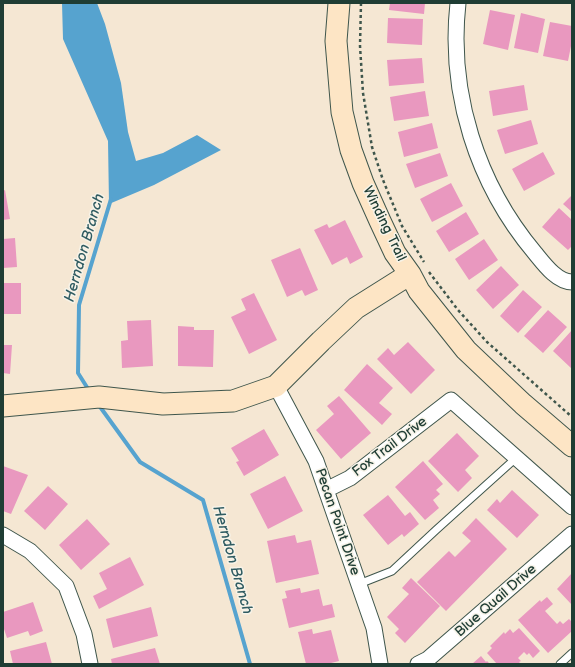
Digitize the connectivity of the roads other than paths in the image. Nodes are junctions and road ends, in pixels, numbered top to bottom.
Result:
1 (339, 3) edge
2 (458, 3) edge
3 (421, 270) junction
4 (572, 282) edge
5 (276, 386) junction
6 (12, 405) edge
7 (572, 446) edge
8 (516, 458) junction
9 (326, 490) junction
10 (572, 506) edge
11 (572, 534) edge
12 (3, 535) edge
13 (359, 584) junction
14 (572, 653) edge
15 (90, 664) edge
16 (380, 664) edge
17 (418, 664) edge
18 (560, 664) edge

1 - 3 street, Winding Trail
2 - 4 street
3 - 5 street
3 - 7 street, Winding Trail
5 - 6 street
5 - 9 street, Pecan Point Drive
8 - 9 street, Fox Trail Drive
8 - 10 street
8 - 13 lane
9 - 13 street, Pecan Point Drive
11 - 17 street, Blue Quail Drive
12 - 15 street
13 - 16 street, Pecan Point Drive
14 - 18 lane

